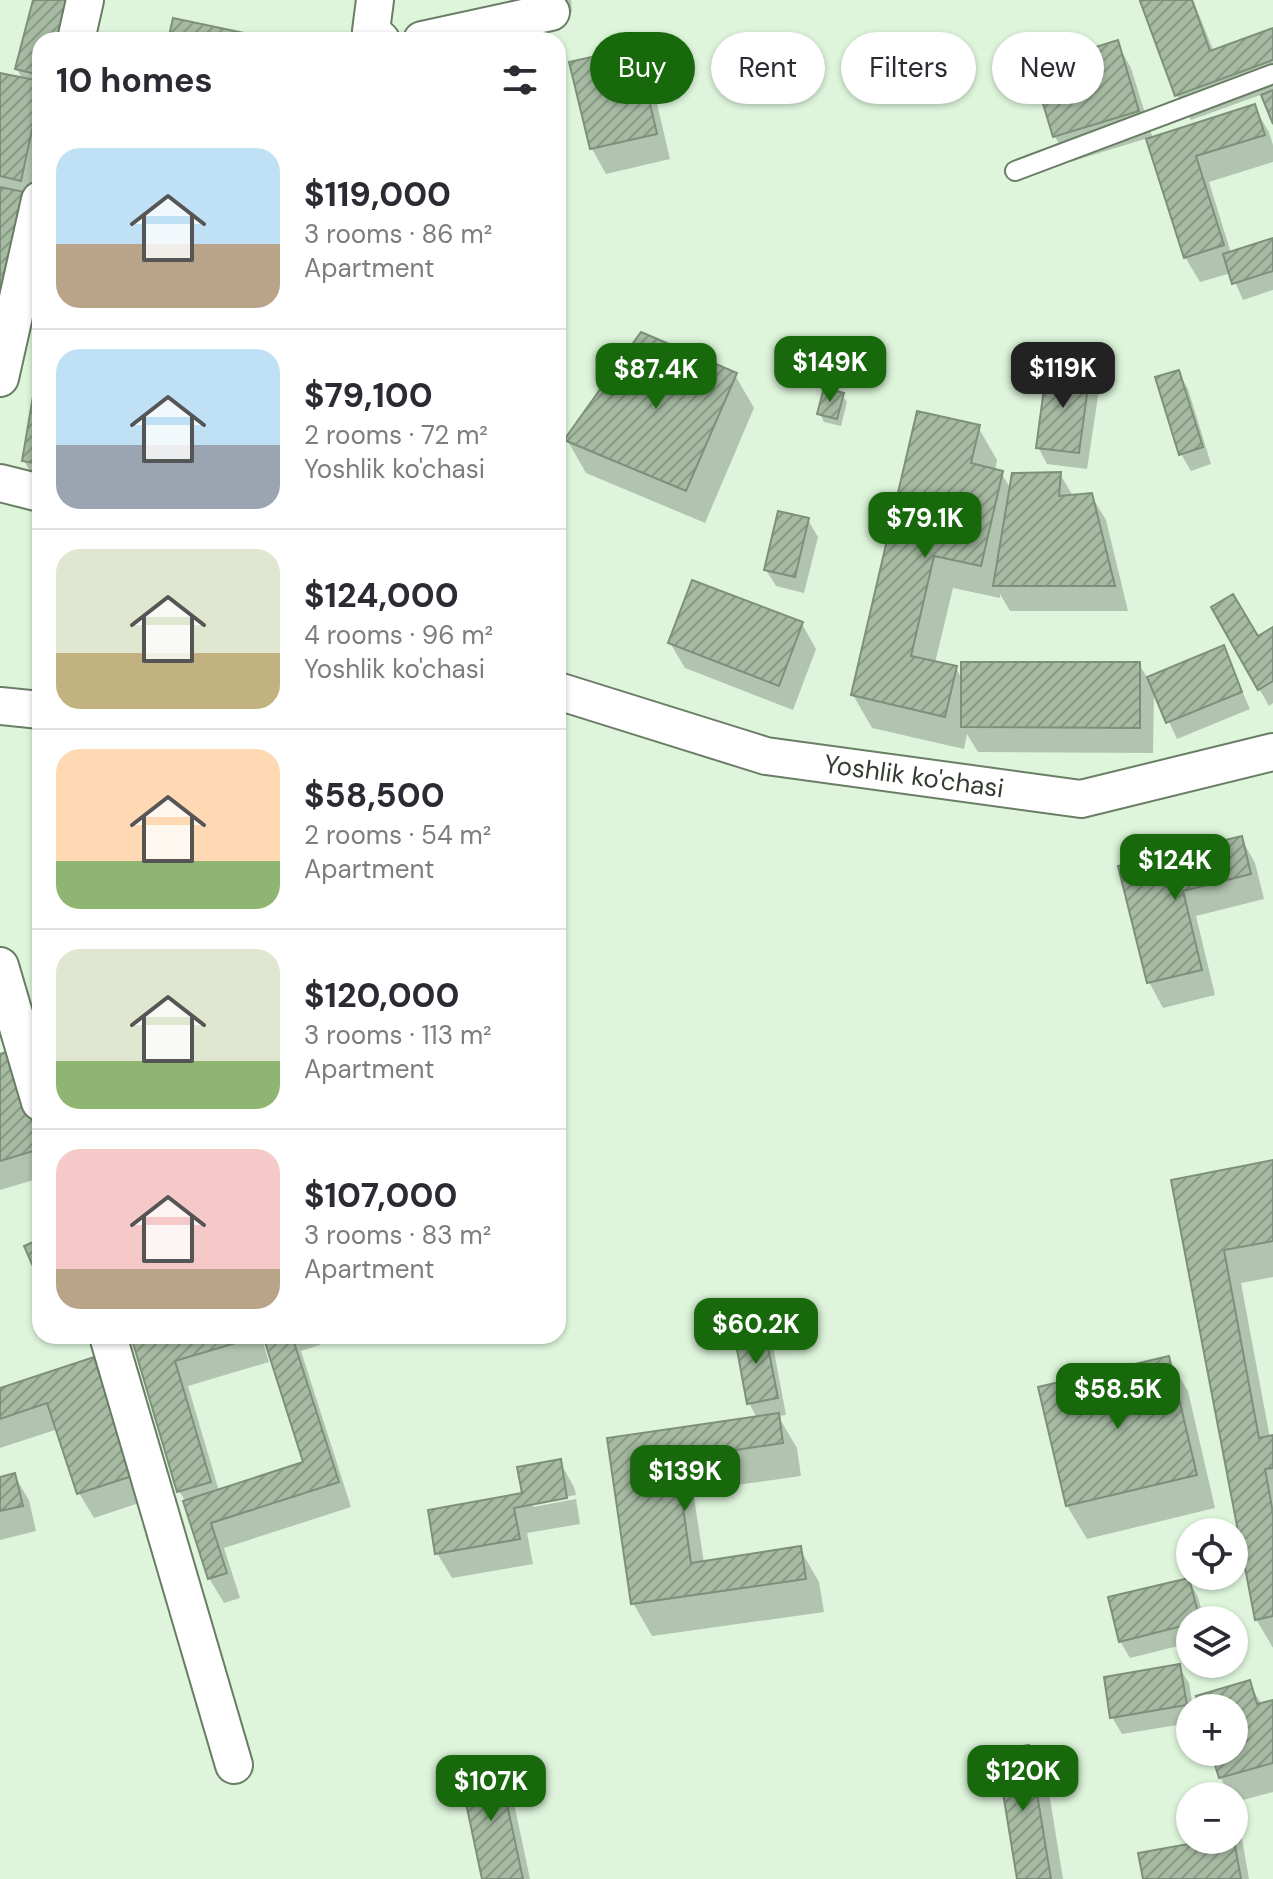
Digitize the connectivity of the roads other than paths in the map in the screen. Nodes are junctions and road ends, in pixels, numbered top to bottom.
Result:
1 (85, 0) edge
2 (375, 0) edge
3 (551, 12) dead end
4 (78, 32) edge
5 (372, 32) edge
6 (459, 32) edge
7 (1273, 74) edge
8 (1015, 171) dead end
9 (32, 236) edge
10 (0, 378) edge
11 (0, 483) edge
12 (32, 491) edge
13 (566, 694) edge
14 (0, 706) edge
15 (32, 709) edge
16 (1273, 752) edge
17 (0, 966) edge
18 (32, 1075) edge
19 (110, 1344) edge
20 (234, 1765) dead end

1 - 4 street
2 - 5 street
3 - 6 street
7 - 8 lane
9 - 10 street
11 - 12 street
13 - 16 street, Yoshlik ko'chasi
14 - 15 street
17 - 18 street
19 - 20 street

